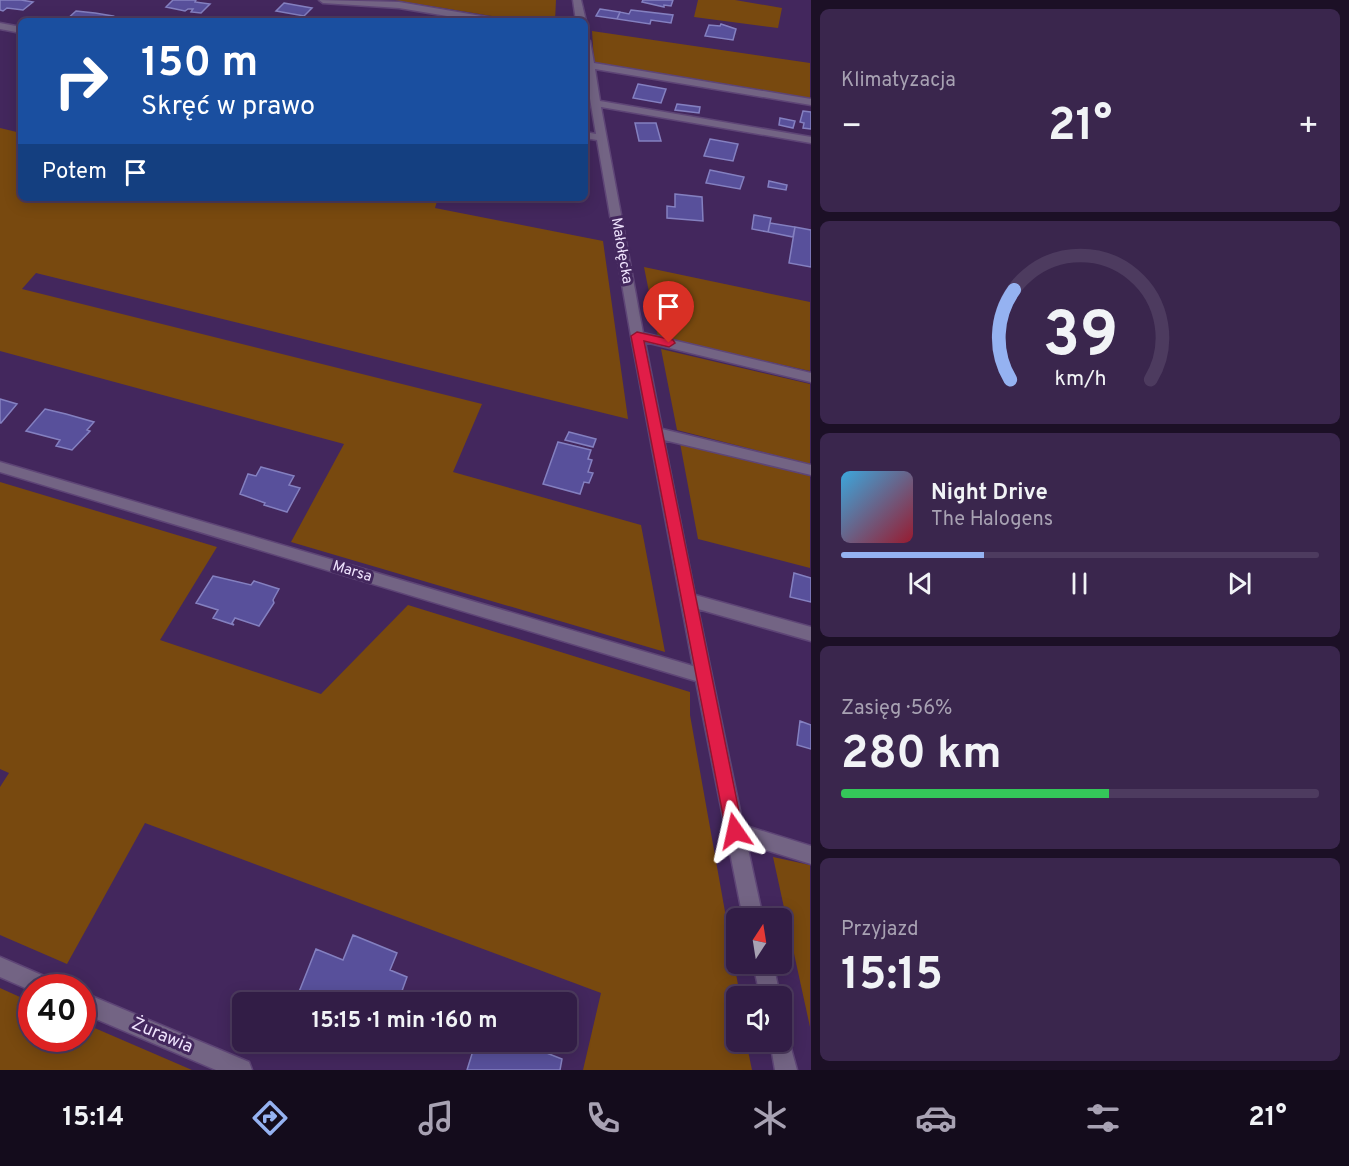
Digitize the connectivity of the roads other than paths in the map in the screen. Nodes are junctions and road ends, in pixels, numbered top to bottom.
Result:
1 (323, 0) edge
2 (577, 0) edge
3 (476, 18) edge
4 (580, 18) edge
5 (0, 26) edge
6 (18, 29) edge
7 (588, 60) edge
8 (589, 66) junction
9 (810, 102) edge
10 (597, 103) junction
11 (588, 136) edge
12 (602, 138) junction
13 (810, 140) edge
14 (637, 336) junction
15 (810, 378) edge
16 (656, 433) junction
17 (0, 467) edge
18 (810, 470) edge
19 (687, 599) junction
20 (810, 634) edge
21 (704, 676) junction
22 (735, 831) junction
23 (810, 855) edge
24 (751, 908) edge
25 (0, 967) edge
26 (18, 975) edge
27 (96, 1008) edge
28 (782, 1052) edge
29 (241, 1070) edge
30 (786, 1070) edge

1 - 3 street
2 - 4 street
5 - 6 street
7 - 8 street, Małołęcka
8 - 9 street
8 - 10 street, Małołęcka
10 - 12 street, Małołęcka
10 - 13 street
11 - 12 street
12 - 14 street, Małołęcka
14 - 15 street
14 - 16 street, Małołęcka
16 - 18 street
16 - 19 street, Małołęcka
17 - 21 street, Marsa
19 - 20 street
19 - 21 street, Małołęcka
21 - 22 street, Małołęcka
22 - 23 street
22 - 24 street, Małołęcka
25 - 26 street
27 - 29 street, Żurawia
28 - 30 street

